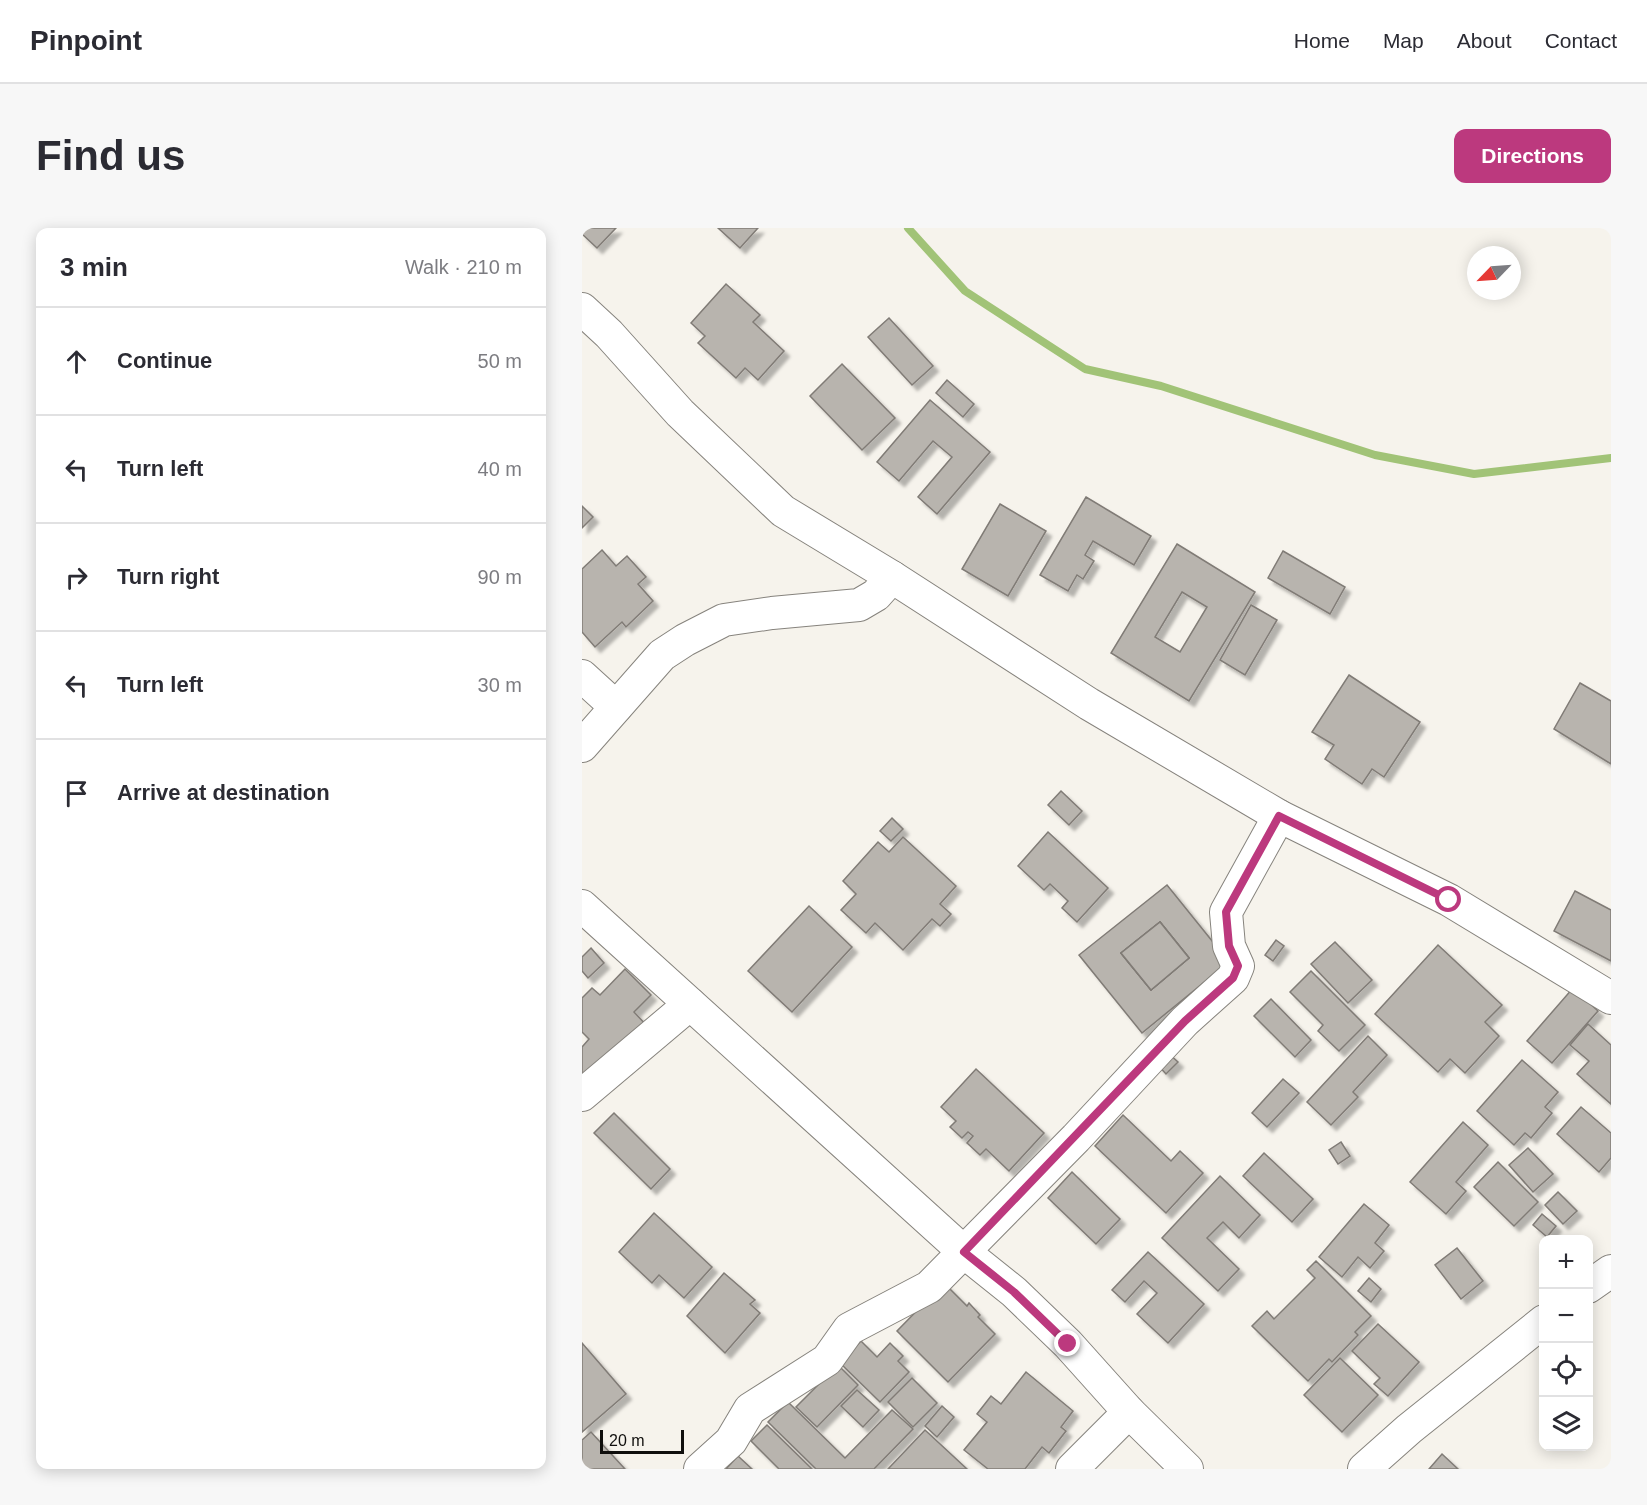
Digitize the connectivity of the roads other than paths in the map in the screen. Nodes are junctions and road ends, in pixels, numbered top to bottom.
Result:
1 (582, 309) edge
2 (892, 577) junction
3 (582, 676) edge
4 (616, 707) junction
5 (582, 746) edge
6 (1279, 816) junction
7 (582, 906) edge
8 (1611, 998) edge
9 (690, 1004) junction
10 (582, 1095) edge
11 (964, 1252) junction
12 (1611, 1271) edge
13 (1593, 1284) edge
14 (1539, 1325) edge
15 (1130, 1413) junction
16 (700, 1469) edge
17 (1072, 1469) edge
18 (1187, 1469) edge
19 (1364, 1469) edge

1 - 2 street
2 - 4 street
2 - 6 street
3 - 4 street
4 - 5 street
6 - 8 street
6 - 11 street
7 - 9 street
9 - 10 street
9 - 11 street
11 - 15 street
11 - 16 street
12 - 13 street
14 - 19 street
15 - 17 street
15 - 18 street

